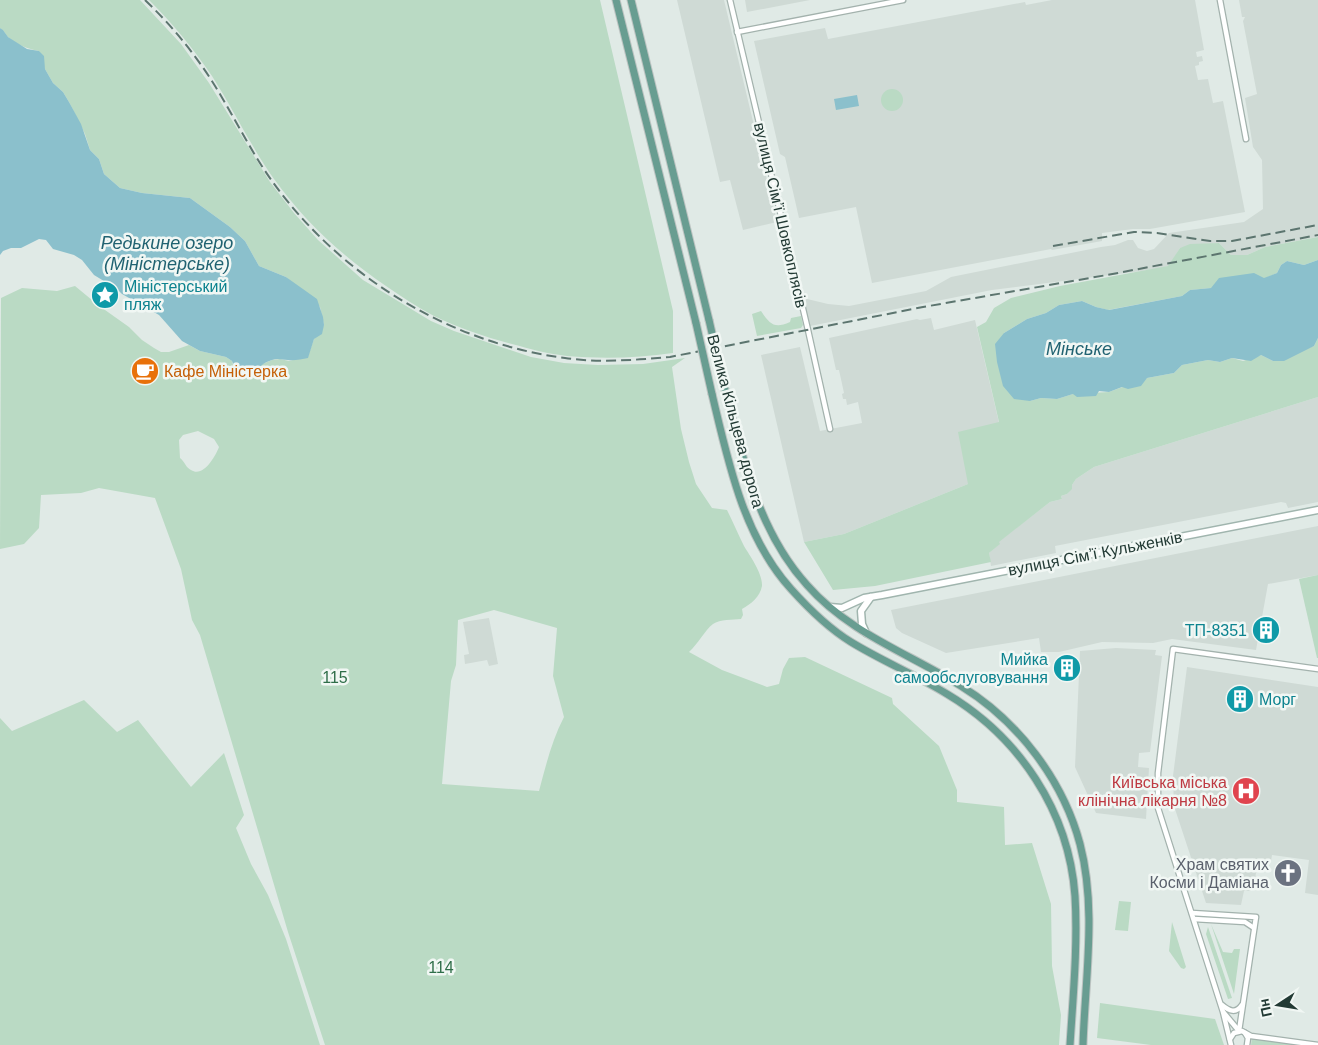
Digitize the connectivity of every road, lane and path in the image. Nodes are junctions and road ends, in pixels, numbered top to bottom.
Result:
1 (616, 0) edge
2 (631, 0) edge
3 (730, 0) edge
4 (904, 0) edge
5 (1220, 0) edge
6 (737, 32) junction
7 (1246, 139) dead end
8 (830, 430) dead end
9 (1318, 510) edge
10 (871, 597) junction
11 (828, 607) junction
12 (867, 636) junction
13 (1318, 668) edge
14 (1193, 916) junction
15 (1254, 928) junction
16 (1220, 1004) junction
17 (1243, 1004) junction
18 (1223, 1012) junction
19 (1242, 1032) junction
20 (1230, 1042) edge
21 (1070, 1045) edge
22 (1083, 1045) edge
23 (1247, 1045) edge
24 (1318, 1045) edge

1 - 21 main road, Велика Кільцева дорога, bridge
2 - 11 main road, Велика Кільцева дорога, bridge
3 - 6 street, вулиця Сімʼї Шовкоплясів
4 - 6 street
5 - 7 street
6 - 8 street, вулиця Сімʼї Шовкоплясів
9 - 10 main road, вулиця Сімʼї Кульженків
10 - 11 main road, вулиця Сімʼї Кульженків
10 - 12 main road
11 - 12 main road, Велика Кільцева дорога
12 - 22 main road, Велика Кільцева дорога
13 - 14 street
14 - 15 street
14 - 15 street
14 - 16 street
15 - 17 street
16 - 17 street
16 - 18 street
17 - 19 street
18 - 19 street
18 - 20 street
19 - 20 street
19 - 23 street
19 - 24 street

